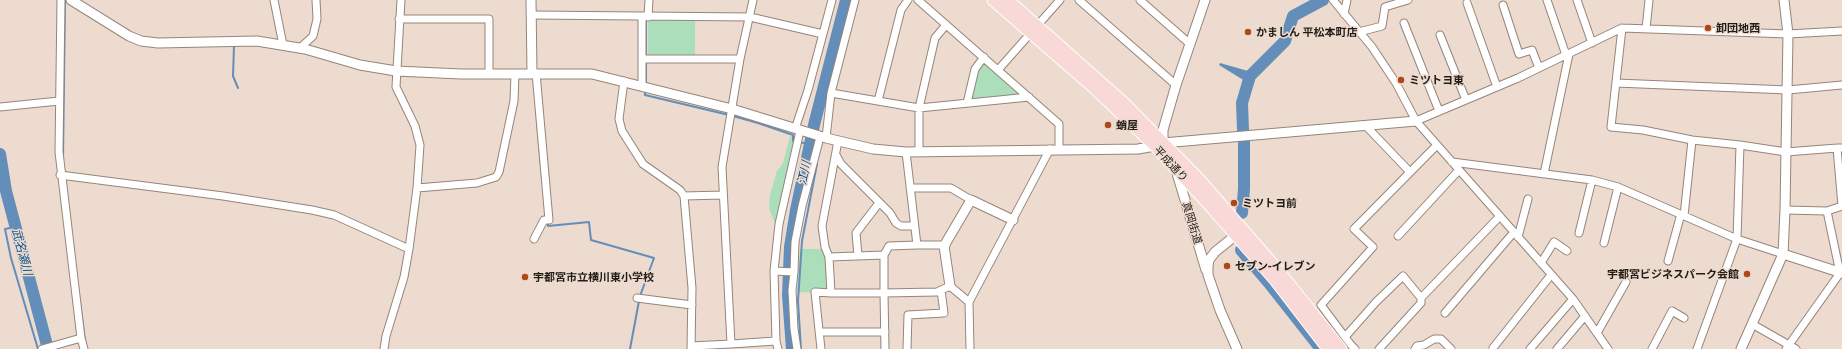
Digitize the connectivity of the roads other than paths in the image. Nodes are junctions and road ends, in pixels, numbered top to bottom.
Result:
1 (60, 0) edge
2 (71, 0) edge
3 (274, 0) edge
4 (316, 0) edge
5 (401, 0) edge
6 (531, 0) edge
7 (648, 0) edge
8 (753, 0) edge
9 (832, 0) edge
10 (855, 0) edge
11 (908, 0) edge
12 (918, 0) edge
13 (993, 0) edge
14 (1008, 0) edge
15 (1060, 0) edge
16 (1079, 0) edge
17 (1140, 0) edge
18 (1205, 0) edge
19 (1333, 0) edge
20 (1347, 0) edge
21 (1408, 0) edge
22 (1547, 0) edge
23 (1576, 0) edge
24 (1649, 0) edge
25 (1784, 0) edge
26 (1467, 3) dead end
27 (1502, 4) dead end
28 (1344, 14) junction
29 (532, 15) junction
30 (645, 17) junction
31 (750, 17) junction
32 (399, 19) junction
33 (1404, 23) dead end
34 (946, 25) junction
35 (1622, 28) junction
36 (1034, 29) junction
37 (1646, 29) junction
38 (1842, 31) edge
39 (1359, 32) junction
40 (823, 34) junction
41 (1788, 34) junction
42 (1440, 35) dead end
43 (1592, 43) junction
44 (1190, 44) junction
45 (283, 45) junction
46 (302, 49) junction
47 (1568, 54) junction
48 (984, 57) junction
49 (642, 59) junction
50 (740, 59) junction
51 (1539, 68) junction
52 (998, 70) junction
53 (396, 71) junction
54 (534, 73) junction
55 (489, 74) junction
56 (515, 74) junction
57 (624, 81) junction
58 (1616, 83) junction
59 (642, 85) junction
60 (1176, 85) junction
61 (1842, 85) edge
62 (1497, 87) junction
63 (1788, 90) junction
64 (831, 93) junction
65 (1029, 97) junction
66 (1466, 100) junction
67 (59, 101) junction
68 (878, 101) junction
69 (967, 103) junction
70 (0, 107) edge
71 (919, 108) junction
72 (732, 109) junction
73 (1439, 111) junction
74 (1416, 121) junction
75 (1365, 125) junction
76 (799, 130) junction
77 (822, 137) junction
78 (1692, 140) junction
79 (838, 141) junction
80 (1159, 145) junction
81 (1438, 145) junction
82 (1740, 145) junction
83 (1839, 148) edge
84 (1054, 149) junction
85 (906, 152) junction
86 (919, 152) junction
87 (1786, 152) junction
88 (836, 155) junction
89 (1452, 162) junction
90 (1176, 170) junction
91 (1459, 170) junction
92 (1410, 172) junction
93 (1544, 174) junction
94 (60, 175) junction
95 (1592, 180) junction
96 (1618, 187) junction
97 (417, 188) junction
98 (910, 188) junction
99 (722, 195) junction
100 (684, 196) junction
101 (1528, 199) dead end
102 (971, 200) junction
103 (879, 203) junction
104 (1785, 210) junction
105 (1827, 211) junction
106 (1682, 215) junction
107 (1500, 216) junction
108 (1012, 220) junction
109 (914, 226) junction
110 (1240, 232) junction
111 (1580, 233) dead end
112 (1516, 235) junction
113 (1398, 236) dead end
114 (534, 239) dead end
115 (1737, 239) junction
116 (1604, 243) dead end
117 (917, 245) junction
118 (946, 245) junction
119 (409, 249) junction
120 (1567, 251) dead end
121 (1783, 254) junction
122 (884, 255) junction
123 (858, 256) junction
124 (829, 257) junction
125 (1668, 261) dead end
126 (1541, 263) junction
127 (774, 271) junction
128 (794, 272) junction
129 (1841, 273) edge
130 (1208, 275) junction
131 (1551, 275) junction
132 (1626, 282) dead end
133 (946, 288) junction
134 (831, 293) junction
135 (884, 293) junction
136 (637, 298) dead end
137 (1421, 298) junction
138 (1573, 299) junction
139 (969, 302) junction
140 (692, 305) junction
141 (1445, 313) dead end
142 (1585, 316) junction
143 (1684, 318) dead end
144 (1752, 324) junction
145 (819, 332) junction
146 (885, 332) junction
147 (1597, 333) junction
148 (1345, 337) junction
149 (81, 338) junction
150 (776, 341) junction
151 (731, 344) junction
152 (1424, 347) edge
153 (1787, 347) edge
154 (691, 348) edge
155 (1348, 348) edge
156 (1492, 348) dead end
157 (42, 349) edge
158 (84, 349) edge
159 (384, 349) edge
160 (778, 349) edge
161 (797, 349) edge
162 (821, 349) edge
163 (885, 349) edge
164 (907, 349) edge
165 (970, 349) edge
166 (1237, 349) edge
167 (1328, 349) edge
168 (1378, 349) edge
169 (1415, 349) edge
170 (1451, 349) edge
171 (1530, 349) edge
172 (1557, 349) edge
173 (1608, 349) edge
174 (1652, 349) edge
175 (1697, 349) edge
176 (1741, 349) edge
177 (1796, 349) edge

1 - 67 street
2 - 45 street
3 - 45 street
4 - 46 street
5 - 32 street
6 - 29 street
7 - 30 street
8 - 31 street
9 - 40 street
10 - 64 street
11 - 68 street
12 - 34 street
13 - 36 main road, 平成通り
14 - 36 main road, 平成通り
15 - 36 street
16 - 60 street
17 - 44 street
18 - 44 street
19 - 28 street
20 - 28 street
21 - 39 street
22 - 47 street
23 - 43 street
24 - 37 street
25 - 41 street
26 - 62 street
27 - 51 street
28 - 39 street
29 - 30 street
29 - 54 street
30 - 31 street
30 - 49 street
31 - 40 street
31 - 50 street
32 - 53 street
32 - 55 street
33 - 73 street
34 - 48 street
34 - 71 street
35 - 37 street
35 - 43 street
35 - 58 street
36 - 52 street
36 - 80 main road, 平成通り
37 - 41 street
38 - 41 street
39 - 74 street
40 - 76 street
41 - 63 street
42 - 66 street
43 - 47 street
44 - 60 street
45 - 46 street
46 - 53 street
47 - 51 street
47 - 93 street
48 - 52 street
48 - 69 street
49 - 50 street
49 - 59 street
50 - 72 street
51 - 62 street
52 - 65 street
53 - 55 street
53 - 97 street
54 - 56 street
54 - 57 street
54 - 114 street
55 - 56 street
56 - 97 street
57 - 59 street
57 - 100 street
58 - 63 street
58 - 78 street
59 - 72 street
60 - 80 street
61 - 63 street
62 - 66 street
63 - 87 street
64 - 68 street
64 - 77 street
65 - 69 street
65 - 84 street
66 - 73 street
67 - 70 street
67 - 94 street
68 - 71 street
69 - 71 street
71 - 86 street
72 - 76 street
72 - 99 street
73 - 74 street
74 - 75 street
74 - 81 street
75 - 80 street
75 - 92 street
76 - 77 street
76 - 127 street
77 - 79 street
77 - 128 street
78 - 82 street
78 - 106 street
79 - 85 street
79 - 88 street
80 - 84 street
80 - 90 main road, 平成通り
80 - 110 main road, 平成通り
81 - 89 street
81 - 92 street
82 - 87 street
82 - 115 street
83 - 87 street
83 - 105 street
84 - 86 street
84 - 108 street
85 - 86 street
85 - 98 street
87 - 104 street
88 - 103 street
88 - 124 street
89 - 91 street
89 - 93 street
90 - 110 main road, 平成通り
90 - 130 street, 真岡街道
91 - 107 street
91 - 113 street
92 - 148 street
93 - 95 street
94 - 119 street
94 - 149 street
95 - 96 street
95 - 111 street
96 - 106 street
96 - 116 street
97 - 119 street
98 - 102 street
98 - 109 street
99 - 100 street
99 - 151 street
100 - 140 street
101 - 112 street
102 - 108 street
102 - 118 street
103 - 109 street
103 - 123 street
104 - 105 street
104 - 121 street
105 - 129 street
106 - 115 street
106 - 125 street
107 - 112 street
107 - 137 street
108 - 139 street
109 - 117 street
110 - 130 street, 真岡街道
110 - 155 main road, 平成通り
110 - 167 main road, 平成通り
112 - 126 street
112 - 141 street
115 - 121 street
115 - 175 street
117 - 118 street
117 - 122 street
118 - 133 street
119 - 159 street
120 - 126 street
121 - 129 street
121 - 144 street
122 - 123 street
122 - 135 street
123 - 124 street
124 - 134 street
126 - 131 street
127 - 128 street
127 - 150 street
128 - 161 street
129 - 153 street
130 - 166 street, 真岡街道
131 - 138 street
131 - 156 street
132 - 147 street
133 - 135 street
133 - 139 street
133 - 164 street
134 - 135 street
134 - 145 street
135 - 146 street
136 - 140 street
137 - 148 street
137 - 168 street
138 - 142 street
138 - 171 street
139 - 165 street
140 - 154 street
142 - 147 street
142 - 172 street
143 - 174 street
144 - 153 street
144 - 176 street
145 - 146 street
145 - 162 street
146 - 163 street
147 - 173 street
148 - 155 street
149 - 157 street
149 - 158 street
150 - 151 street
150 - 160 street
151 - 154 street
152 - 169 street
152 - 170 street
153 - 177 street

